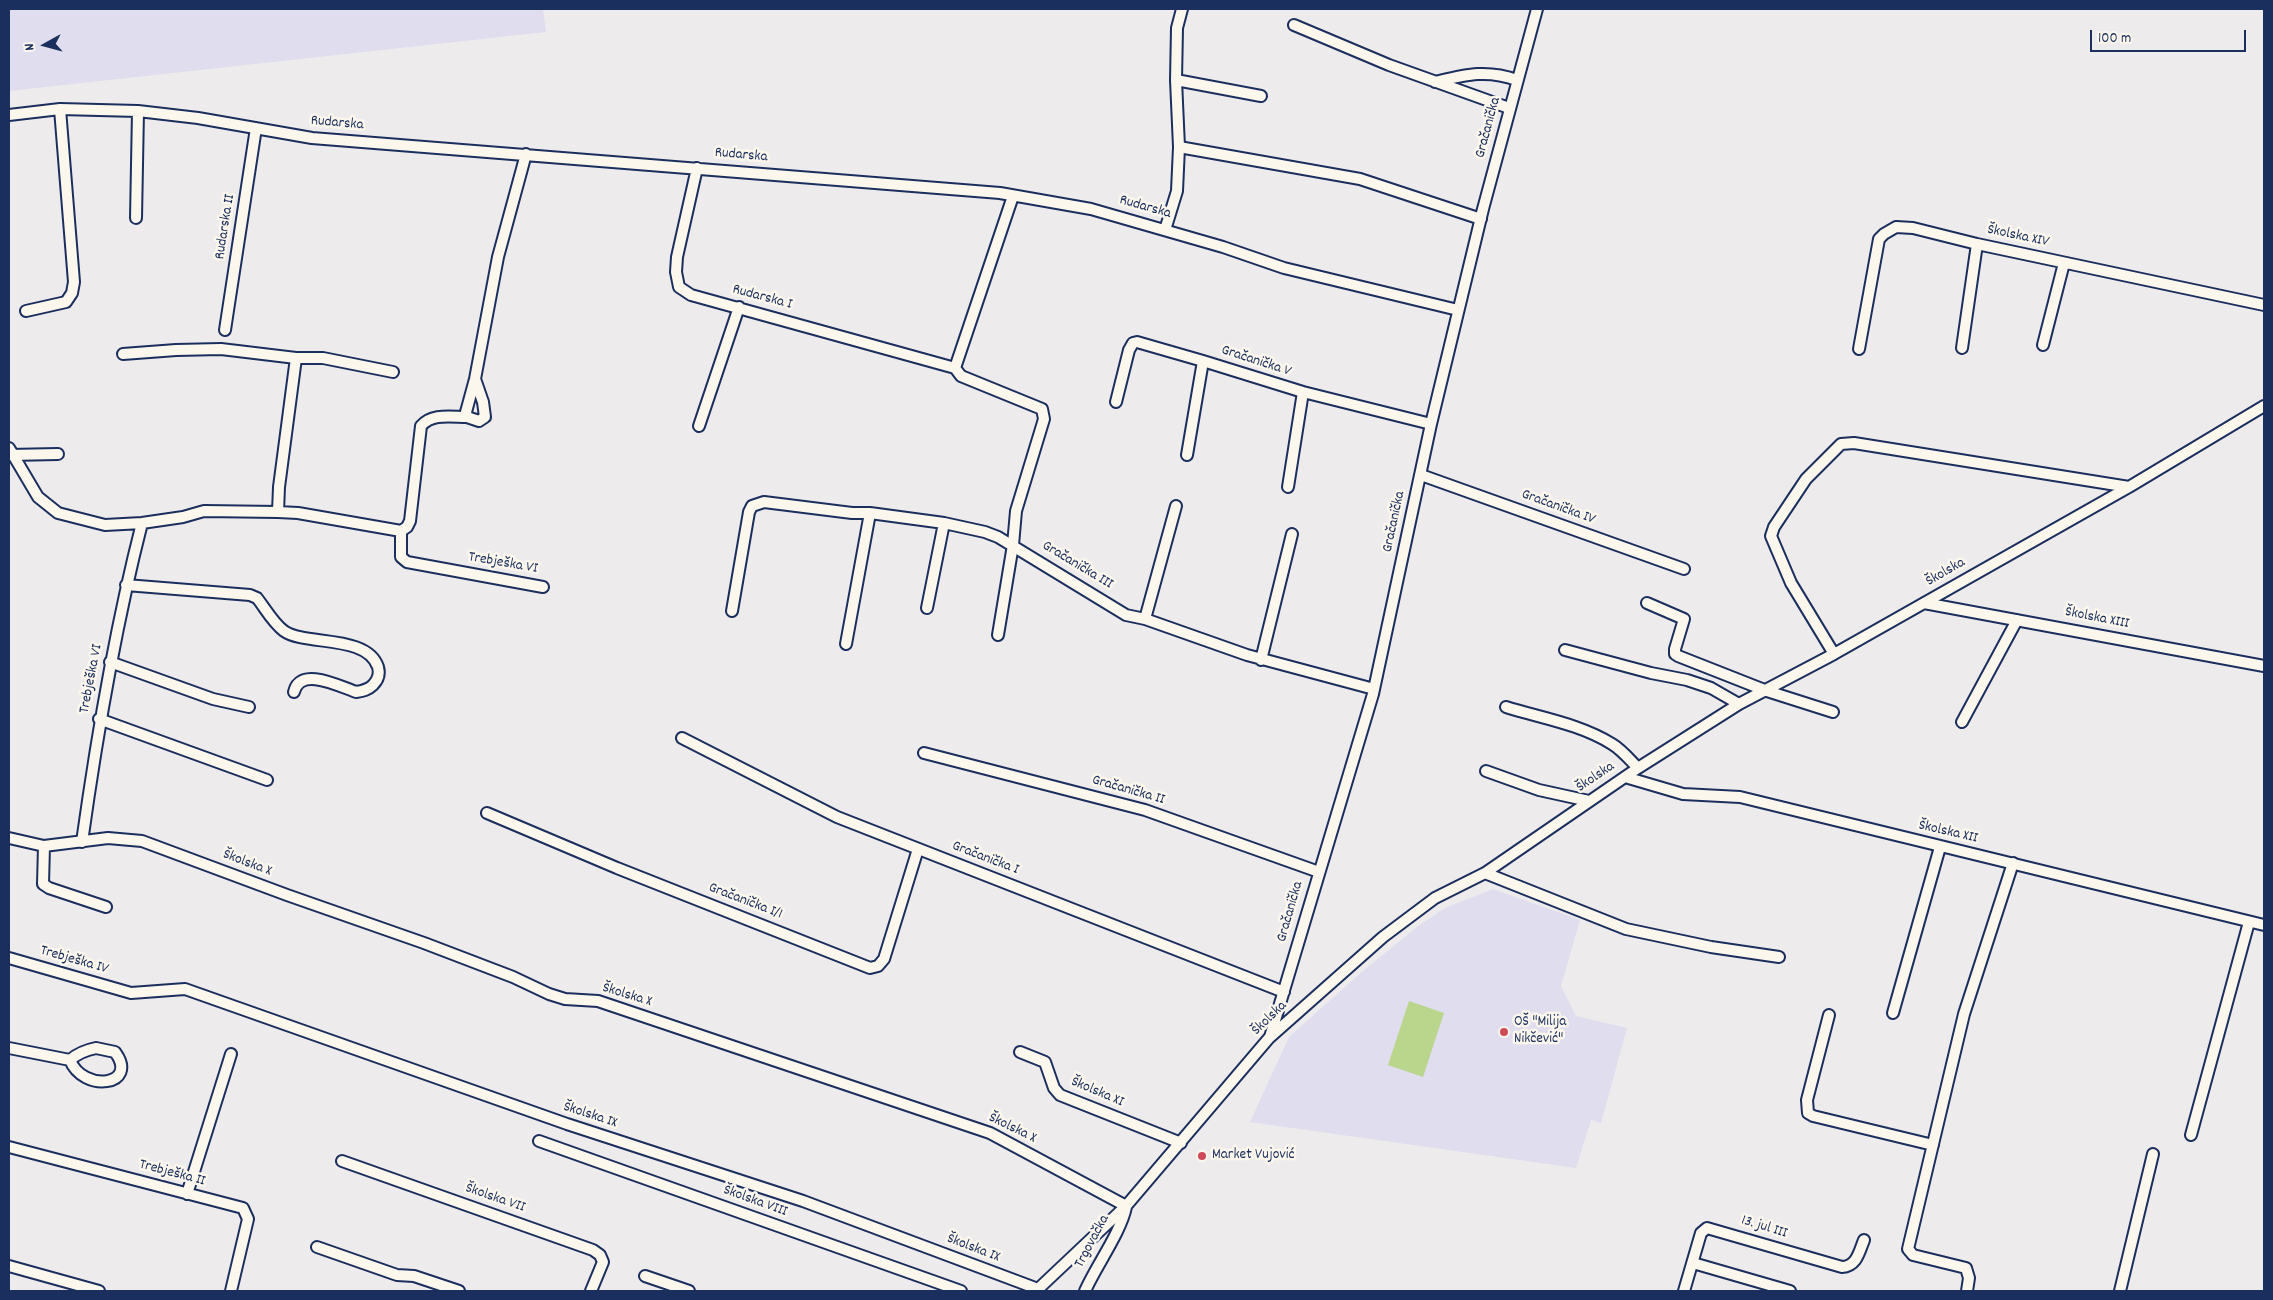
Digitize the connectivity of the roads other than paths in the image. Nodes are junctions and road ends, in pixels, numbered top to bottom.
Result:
1 (1182, 9) edge
2 (1537, 9) edge
3 (1294, 25) dead end
4 (1176, 80) junction
5 (1517, 80) junction
6 (1435, 82) junction
7 (1262, 96) dead end
8 (1509, 108) junction
9 (60, 109) junction
10 (138, 111) junction
11 (9, 115) edge
12 (256, 128) junction
13 (1179, 147) junction
14 (526, 154) junction
15 (697, 168) junction
16 (1013, 196) junction
17 (136, 218) dead end
18 (1481, 219) junction
19 (1165, 230) junction
20 (1977, 244) junction
21 (2064, 263) junction
22 (2264, 305) edge
23 (739, 307) junction
24 (1458, 310) junction
25 (26, 312) dead end
26 (225, 330) dead end
27 (2043, 345) dead end
28 (1962, 348) dead end
29 (1859, 349) dead end
30 (123, 354) dead end
31 (296, 358) junction
32 (1203, 360) junction
33 (955, 368) junction
34 (393, 372) dead end
35 (475, 379) junction
36 (1304, 392) junction
37 (1116, 402) dead end
38 (2264, 406) edge
39 (467, 417) junction
40 (1431, 424) junction
41 (699, 426) dead end
42 (10, 452) edge
43 (58, 454) dead end
44 (1187, 455) dead end
45 (1421, 475) junction
46 (1288, 487) dead end
47 (2129, 487) junction
48 (1176, 506) dead end
49 (278, 512) junction
50 (870, 513) junction
51 (142, 523) junction
52 (944, 523) junction
53 (401, 531) junction
54 (1292, 534) dead end
55 (1013, 545) junction
56 (1684, 569) dead end
57 (126, 586) junction
58 (543, 587) dead end
59 (1647, 603) dead end
60 (1924, 603) junction
61 (927, 608) dead end
62 (732, 611) dead end
63 (1145, 618) junction
64 (2017, 620) junction
65 (998, 636) dead end
66 (846, 644) dead end
67 (1565, 650) dead end
68 (1834, 654) junction
69 (1260, 660) junction
70 (110, 662) junction
71 (2264, 666) edge
72 (1374, 689) junction
73 (1767, 691) junction
74 (294, 692) dead end
75 (1739, 704) junction
76 (1506, 706) dead end
77 (249, 708) dead end
78 (1832, 712) dead end
79 (99, 719) junction
80 (1962, 722) dead end
81 (682, 738) dead end
82 (924, 753) dead end
83 (1638, 768) junction
84 (1486, 771) dead end
85 (1625, 777) junction
86 (267, 780) dead end
87 (1589, 801) junction
88 (487, 813) dead end
89 (9, 838) edge
90 (82, 842) junction
91 (44, 846) junction
92 (1940, 847) junction
93 (918, 849) junction
94 (2013, 862) junction
95 (1318, 872) junction
96 (1486, 873) junction
97 (106, 907) dead end
98 (2249, 922) junction
99 (2264, 925) edge
100 (1780, 957) dead end
101 (9, 958) edge
102 (1284, 992) junction
103 (131, 993) joint
104 (1893, 1013) dead end
105 (1829, 1015) dead end
106 (1269, 1038) junction
107 (9, 1048) edge
108 (1020, 1052) dead end
109 (230, 1054) dead end
110 (70, 1060) junction
111 (2191, 1135) dead end
112 (539, 1141) dead end
113 (1181, 1144) junction
114 (1933, 1145) junction
115 (9, 1148) edge
116 (2153, 1154) dead end
117 (342, 1161) dead end
118 (187, 1194) junction
119 (1126, 1206) junction
120 (1864, 1240) dead end
121 (317, 1248) dead end
122 (1693, 1263) junction
123 (9, 1266) edge
124 (645, 1276) dead end
125 (1037, 1290) edge
126 (98, 1291) edge
127 (231, 1291) edge
128 (459, 1291) edge
129 (591, 1291) edge
130 (689, 1291) edge
131 (961, 1291) edge
132 (1085, 1291) edge
133 (1684, 1291) edge
134 (1790, 1291) edge
135 (1967, 1291) edge
136 (2120, 1291) edge

1 - 4 street
2 - 5 street, Gračanička
3 - 6 street
4 - 7 street
4 - 13 street
5 - 6 street
5 - 8 street, Gračanička
6 - 8 street
8 - 18 street, Gračanička
9 - 10 street, Rudarska
9 - 11 street, Rudarska
9 - 25 street
10 - 12 street, Rudarska
10 - 17 street
12 - 14 street, Rudarska
12 - 26 street, Rudarska II
13 - 18 street
13 - 19 street
14 - 15 street, Rudarska
14 - 35 street
15 - 16 street, Rudarska
15 - 23 street, Rudarska I
16 - 19 street, Rudarska
16 - 33 street
18 - 24 street, Gračanička
19 - 24 street, Rudarska
20 - 21 street, Školska XIV
20 - 28 street
20 - 29 street, Školska XIV
21 - 22 street, Školska XIV
21 - 27 street
23 - 33 street, Rudarska I
23 - 41 street
24 - 40 street, Gračanička
30 - 31 street
31 - 34 street
31 - 49 street
32 - 36 street, Gračanička V
32 - 37 street, Gračanička V
32 - 44 street
33 - 55 street, Rudarska I
35 - 39 street
35 - 39 street
36 - 40 street, Gračanička V
36 - 46 street
38 - 47 street, Školska
39 - 53 street
40 - 45 street, Gračanička
42 - 43 street
42 - 51 street
45 - 56 street, Gračanička IV
45 - 72 street, Gračanička
47 - 60 street, Školska
47 - 68 street
48 - 63 street
49 - 51 street
49 - 53 street
50 - 52 street, Gračanička III
50 - 62 street, Gračanička III
50 - 66 street
51 - 57 street, Trebješka VI
52 - 55 street, Gračanička III
52 - 61 street
53 - 58 street, Trebješka VI
54 - 69 street
55 - 63 street, Gračanička III
55 - 65 street
57 - 70 street, Trebješka VI
57 - 74 street
59 - 73 street
60 - 64 street, Školska XIII
60 - 68 street, Školska
63 - 69 street, Gračanička III
64 - 71 street, Školska XIII
64 - 80 street
67 - 75 street
68 - 73 street, Školska
69 - 72 street, Gračanička III
70 - 77 street
70 - 79 street, Trebješka VI
72 - 95 street, Gračanička
73 - 75 street, Školska
73 - 78 street
75 - 83 street, Školska
76 - 83 street
79 - 86 street
79 - 90 street, Trebješka VI
81 - 93 street, Gračanička I
82 - 95 street, Gračanička II
83 - 85 street, Školska
84 - 87 street
85 - 87 street, Školska
85 - 92 street, Školska XII
87 - 96 street, Školska
88 - 93 street, Gračanička I/1
89 - 91 street, Školska X
90 - 91 street, Školska X
90 - 119 street, Školska X
91 - 97 street
92 - 94 street, Školska XII
92 - 104 street
93 - 102 street, Gračanička I
94 - 98 street, Školska XII
94 - 114 street
95 - 102 street, Gračanička
96 - 100 street
96 - 106 street, Školska
98 - 99 street, Školska XII
98 - 111 street
101 - 103 street, Trebješka IV
102 - 106 street, Gračanička
103 - 125 street, Školska IX
105 - 114 street
106 - 113 street, Školska
107 - 110 street
108 - 113 street, Školska XI
109 - 118 street
110 - 110 street
112 - 131 street, Školska VIII
113 - 119 street, Školska
114 - 135 street
115 - 118 street, Trebješka II
116 - 136 street
117 - 129 street, Školska VII
118 - 127 street, Trebješka II
119 - 125 street, Školska
119 - 132 street, Trgovačka
120 - 122 street, 13. jul III
121 - 128 street
122 - 133 street, 13. jul III
122 - 134 street
123 - 126 street
124 - 130 street

